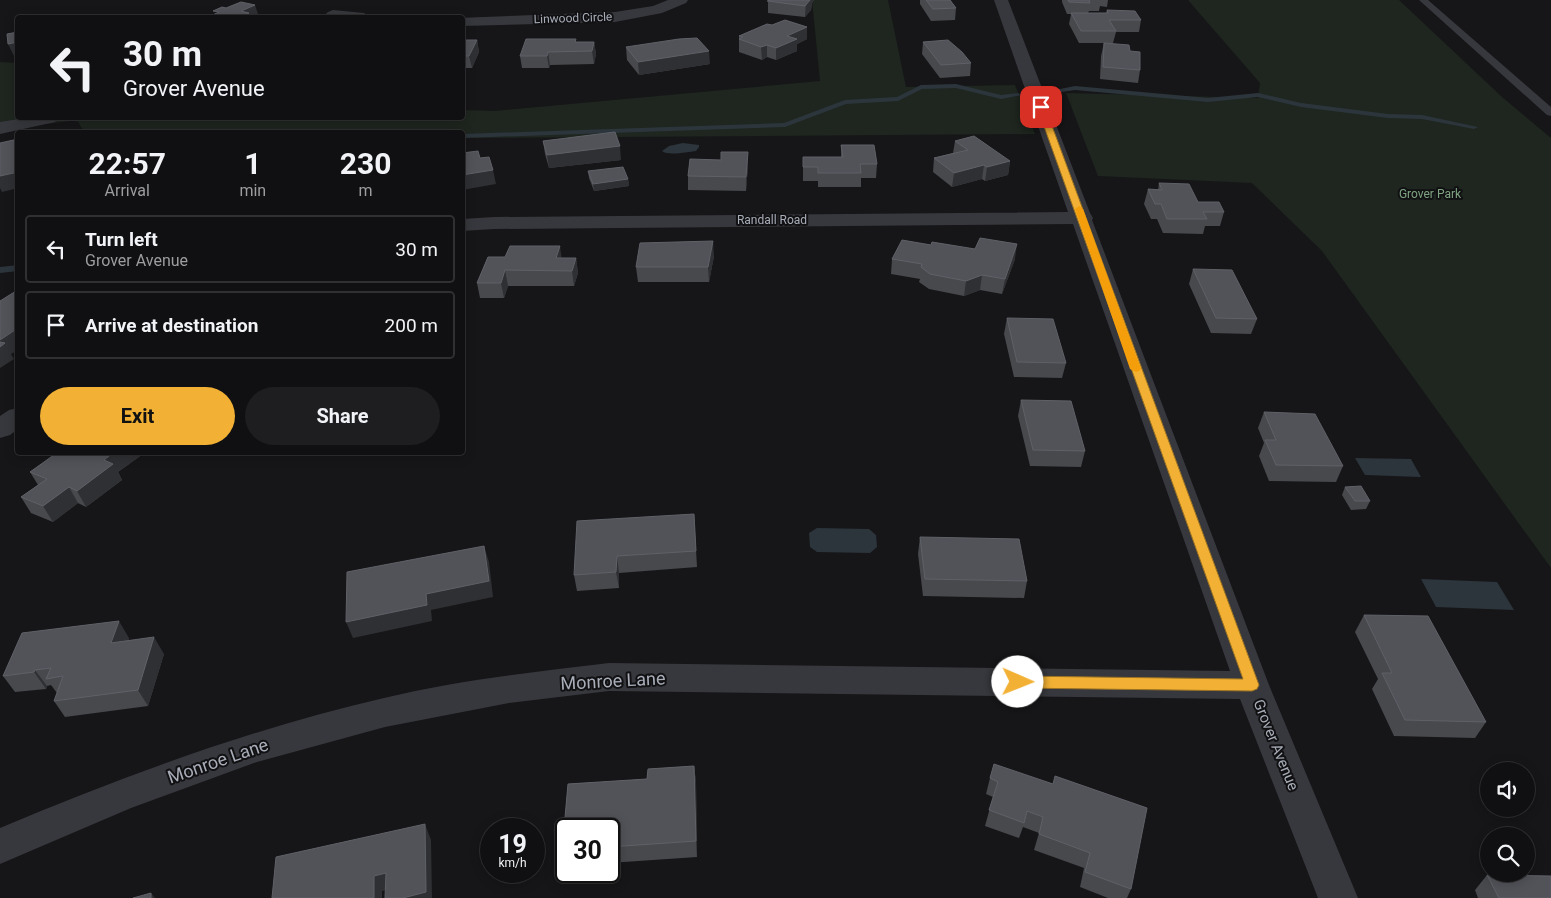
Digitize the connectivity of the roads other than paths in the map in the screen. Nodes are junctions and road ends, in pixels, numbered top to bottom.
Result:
1 (353, 0) edge
2 (681, 0) edge
3 (1001, 0) edge
4 (1423, 0) edge
5 (332, 15) edge
6 (465, 21) edge
7 (1551, 113) edge
8 (39, 120) edge
9 (0, 128) edge
10 (1082, 218) junction
11 (465, 225) edge
12 (15, 418) edge
13 (0, 429) edge
14 (1252, 685) junction
15 (0, 846) edge
16 (1338, 898) edge

1 - 5 street
2 - 6 street, Linwood Circle
3 - 10 street, Grover Avenue
4 - 7 lane
8 - 9 street
10 - 11 street, Randall Road
10 - 14 street, Grover Avenue
12 - 13 street
14 - 15 street, Monroe Lane
14 - 16 street, Grover Avenue

